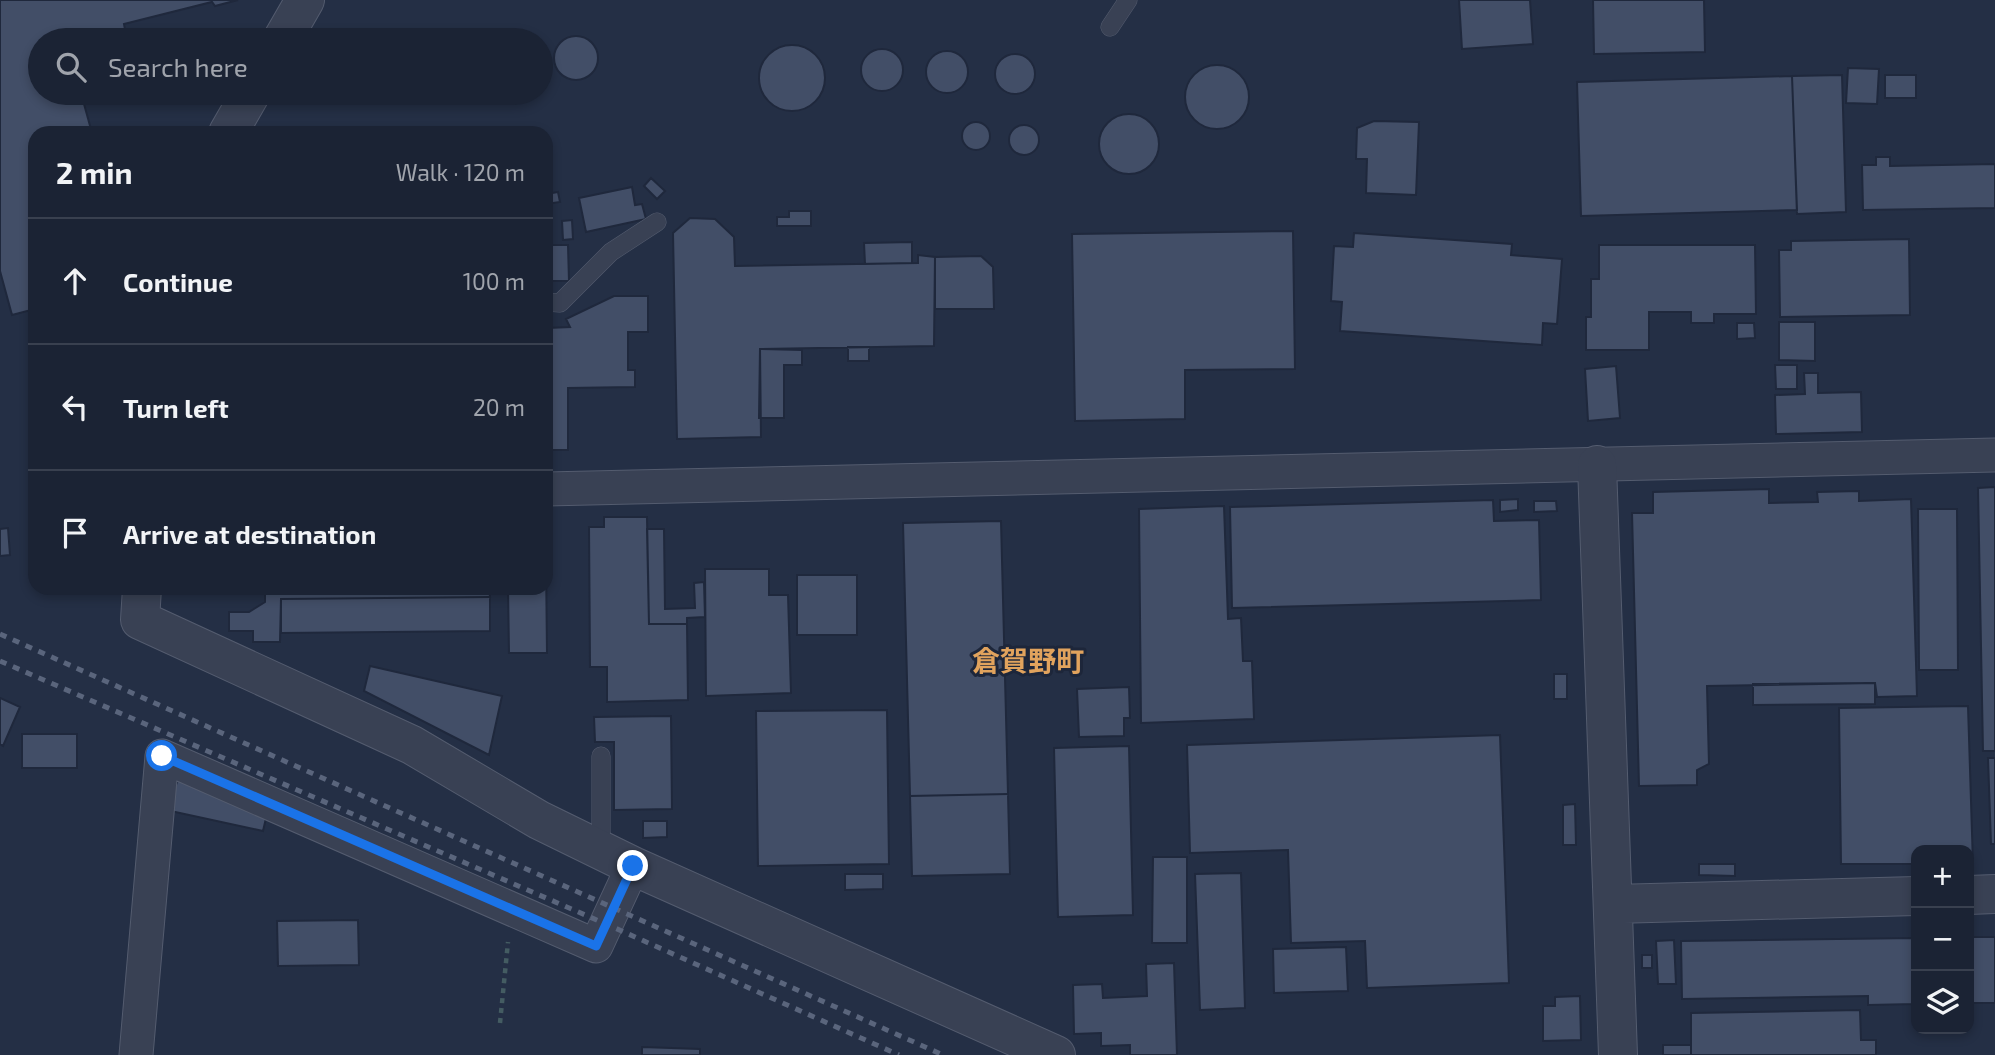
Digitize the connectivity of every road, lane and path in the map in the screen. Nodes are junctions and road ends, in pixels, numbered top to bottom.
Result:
1 (305, 0) edge
2 (1128, 0) edge
3 (1110, 26) dead end
4 (289, 28) edge
5 (244, 105) edge
6 (232, 126) edge
7 (657, 222) dead end
8 (553, 302) edge
9 (1995, 454) edge
10 (1597, 465) junction
11 (553, 489) edge
12 (142, 595) edge
13 (601, 756) dead end
14 (617, 858) junction
15 (1995, 894) edge
16 (1974, 895) edge
17 (1911, 896) edge
18 (1614, 905) junction
19 (517, 912) junction
20 (500, 1023) dead end
21 (136, 1055) edge
22 (1056, 1055) edge
23 (1618, 1055) edge

1 - 4 street
2 - 3 lane
5 - 6 street
7 - 8 lane
9 - 10 street
10 - 11 street
10 - 18 street
12 - 14 street
13 - 14 lane
14 - 19 street
14 - 22 street
15 - 16 street
17 - 18 street
18 - 23 street
19 - 20 path
19 - 21 street

